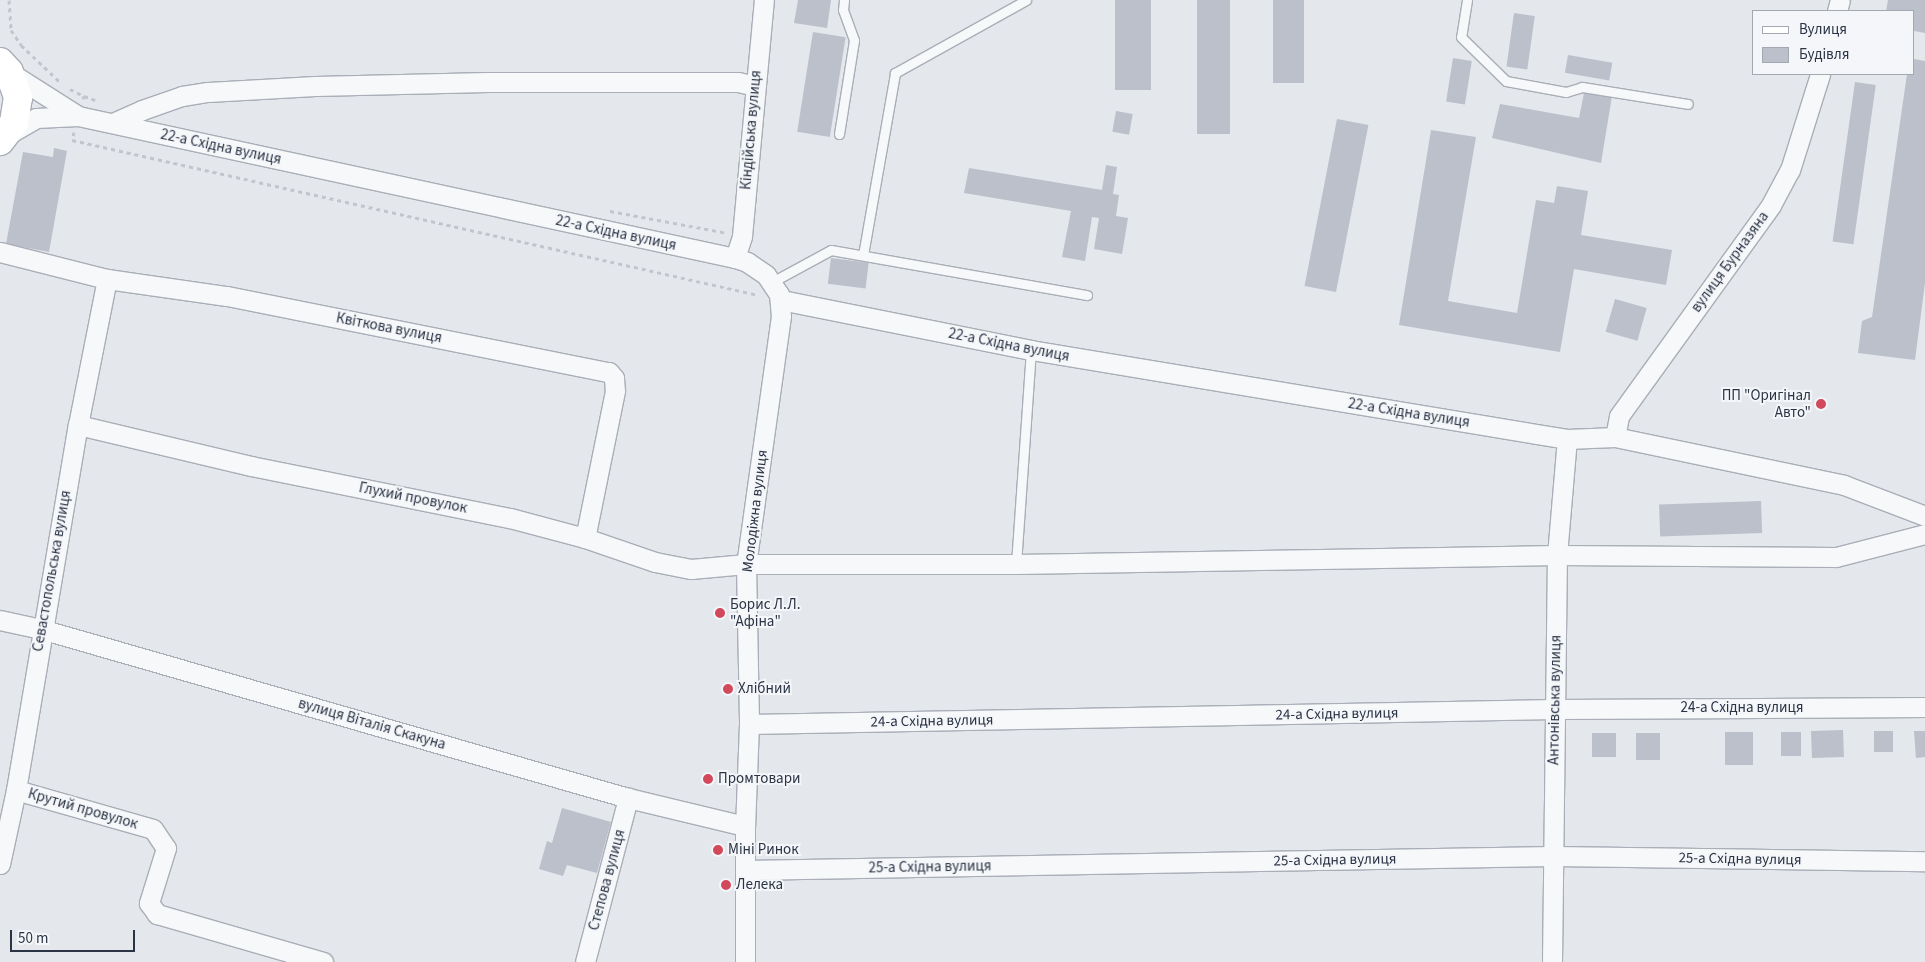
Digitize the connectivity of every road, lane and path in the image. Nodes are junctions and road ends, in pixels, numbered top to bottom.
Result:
1 (764, 0) edge
2 (844, 0) edge
3 (1026, 0) edge
4 (1467, 0) edge
5 (5, 67) edge
6 (1820, 75) edge
7 (755, 86) junction
8 (1688, 104) dead end
9 (78, 116) junction
10 (114, 124) junction
11 (840, 134) dead end
12 (3, 138) edge
13 (0, 252) edge
14 (863, 255) junction
15 (735, 258) junction
16 (107, 279) junction
17 (772, 282) junction
18 (1087, 295) dead end
19 (781, 300) junction
20 (1031, 350) junction
21 (78, 425) junction
22 (1615, 437) junction
23 (1567, 439) junction
24 (1925, 516) edge
25 (1925, 534) edge
26 (585, 538) junction
27 (1557, 555) junction
28 (746, 564) junction
29 (1016, 564) junction
30 (0, 620) edge
31 (42, 629) junction
32 (1925, 707) edge
33 (1555, 710) junction
34 (749, 724) junction
35 (16, 790) junction
36 (628, 798) junction
37 (745, 826) junction
38 (1554, 856) junction
39 (1925, 862) edge
40 (0, 864) edge
41 (745, 870) junction
42 (323, 962) edge
43 (585, 962) edge
44 (745, 962) edge
45 (1552, 962) edge

1 - 7 street, Кіндійська вулиця
2 - 11 lane
3 - 14 lane
4 - 8 lane
5 - 9 street
5 - 12 main road
6 - 22 street, вулиця Бурназяна
7 - 10 street, 22-а Східна вулиця
7 - 15 street, Кіндійська вулиця
9 - 10 street, 22-а Східна вулиця
9 - 12 street
10 - 15 street, 22-а Східна вулиця
13 - 16 street, Квіткова вулиця
14 - 17 lane
14 - 18 lane
15 - 17 street, 22-а Східна вулиця
16 - 21 street, Севастопольська вулиця
16 - 26 street, Квіткова вулиця
17 - 19 street, 22-а Східна вулиця
19 - 20 street, 22-а Східна вулиця
19 - 28 street, Молодіжна вулиця
20 - 23 street, 22-а Східна вулиця
20 - 29 lane
21 - 26 street, Глухий провулок
21 - 31 street, Севастопольська вулиця
22 - 23 street, 22-а Східна вулиця
22 - 24 street, 22-а Східна вулиця
23 - 27 street, Антонівська вулиця
25 - 27 street, Глухий провулок
26 - 28 street, Глухий провулок
27 - 29 street, Глухий провулок
27 - 33 street, Антонівська вулиця
28 - 29 street, Глухий провулок
28 - 34 street, Молодіжна вулиця
30 - 31 street, вулиця Віталія Скакуна
31 - 35 street, Севастопольська вулиця
31 - 36 street, вулиця Віталія Скакуна
32 - 33 street, 24-а Східна вулиця
33 - 34 street, 24-а Східна вулиця
33 - 38 street, Антонівська вулиця
34 - 37 street, Молодіжна вулиця
35 - 40 street, Севастопольська вулиця
35 - 42 street, Крутий провулок
36 - 37 street, вулиця Віталія Скакуна
36 - 43 street, Степова вулиця
37 - 41 street, Молодіжна вулиця
38 - 39 street, 25-а Східна вулиця
38 - 41 street, 25-а Східна вулиця
38 - 45 street, Антонівська вулиця
41 - 44 street, Молодіжна вулиця

